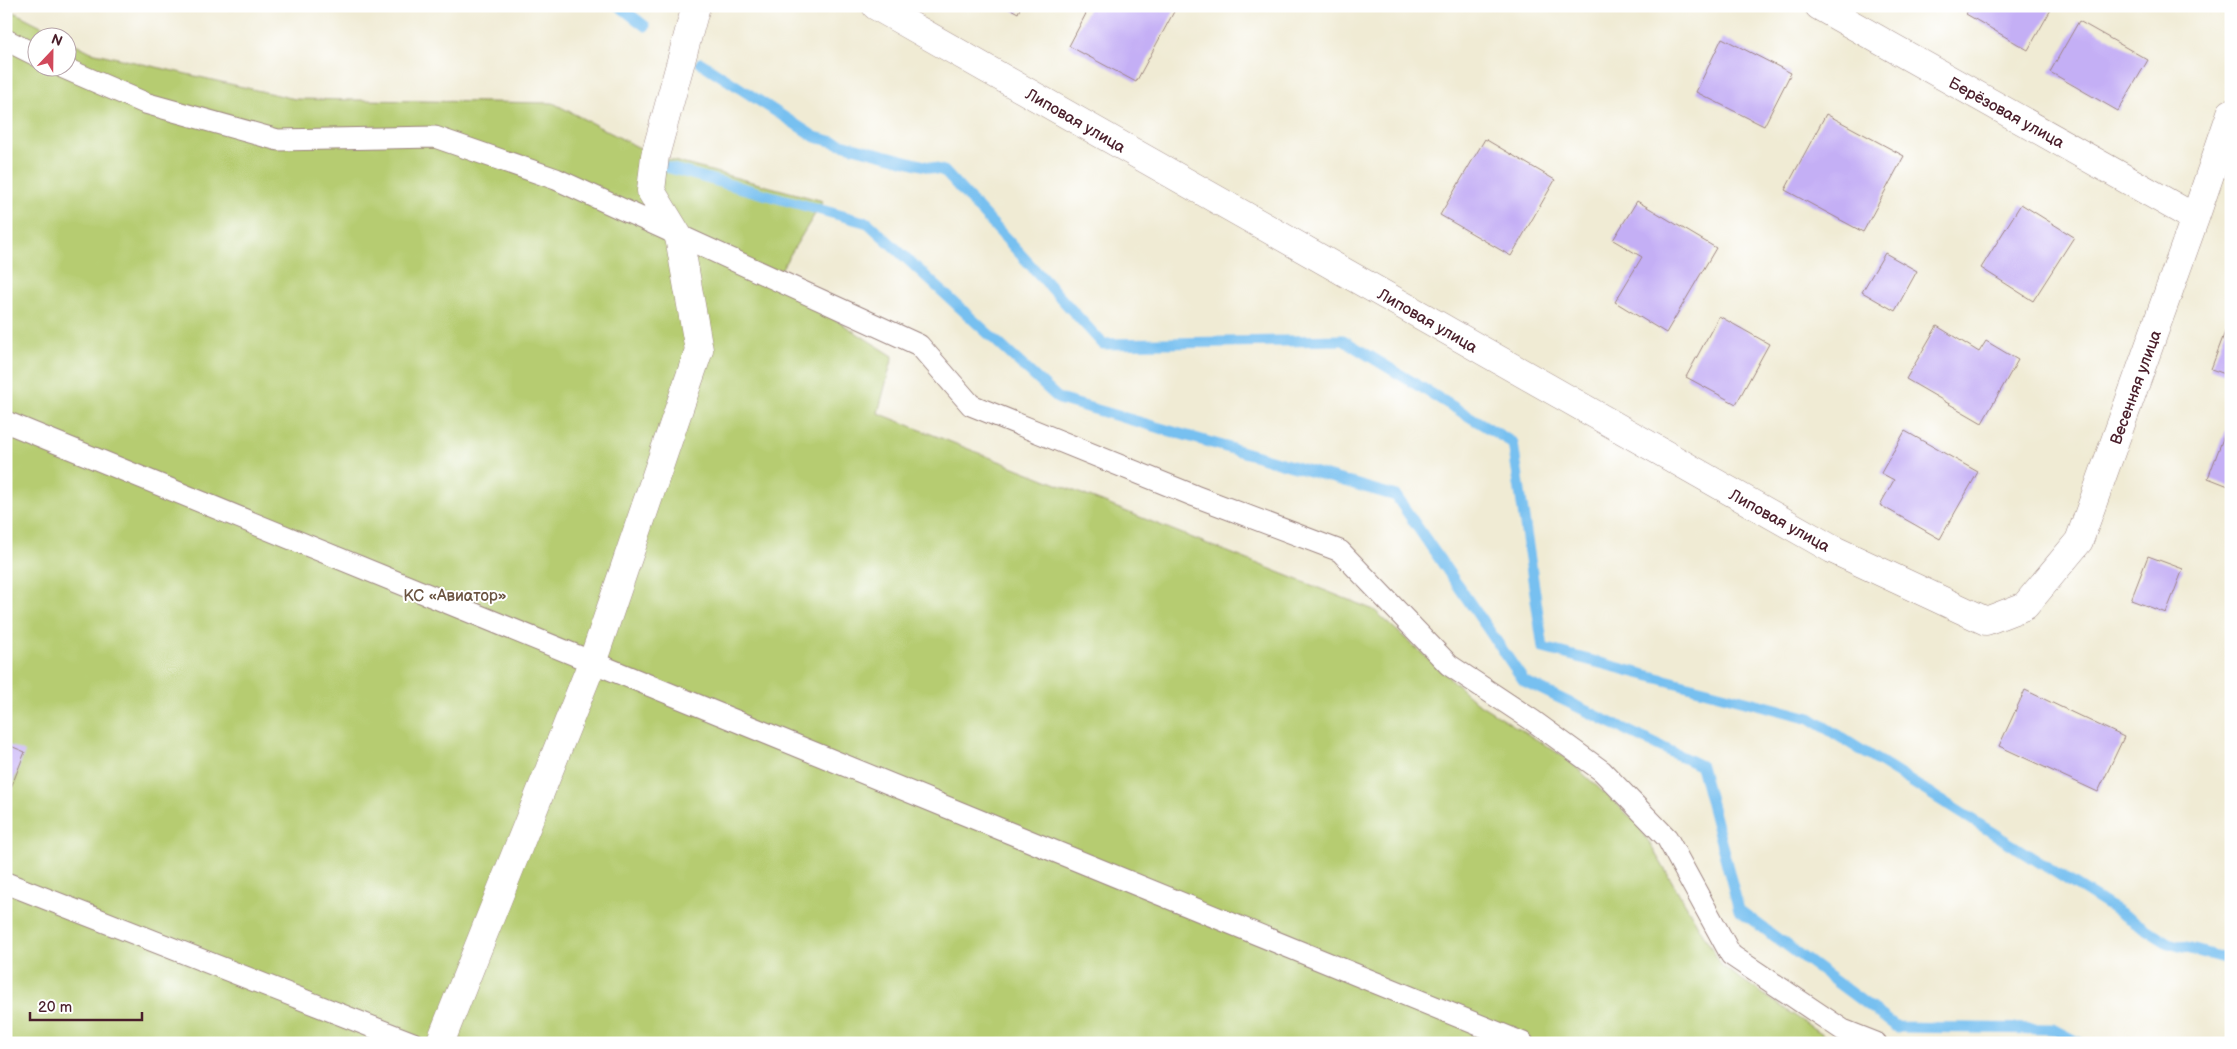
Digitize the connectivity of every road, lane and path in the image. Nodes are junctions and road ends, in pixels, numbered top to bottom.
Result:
1 (696, 6) edge
2 (876, 6) edge
3 (1819, 6) edge
4 (6, 40) edge
5 (28, 51) edge
6 (78, 74) edge
7 (2231, 113) edge
8 (2195, 218) junction
9 (679, 237) junction
10 (6, 422) edge
11 (1986, 621) joint
12 (592, 663) junction
13 (6, 883) edge
14 (413, 1043) edge
15 (440, 1043) edge
16 (1523, 1043) edge
17 (1876, 1043) edge

1 - 9 street
2 - 11 street, Липовая улица
3 - 8 street, Берёзовая улица
4 - 5 lane
6 - 9 lane
7 - 8 street, Весенняя улица
8 - 11 street, Весенняя улица
9 - 12 street
9 - 17 lane
10 - 12 lane
12 - 15 street
12 - 16 lane
13 - 14 lane

